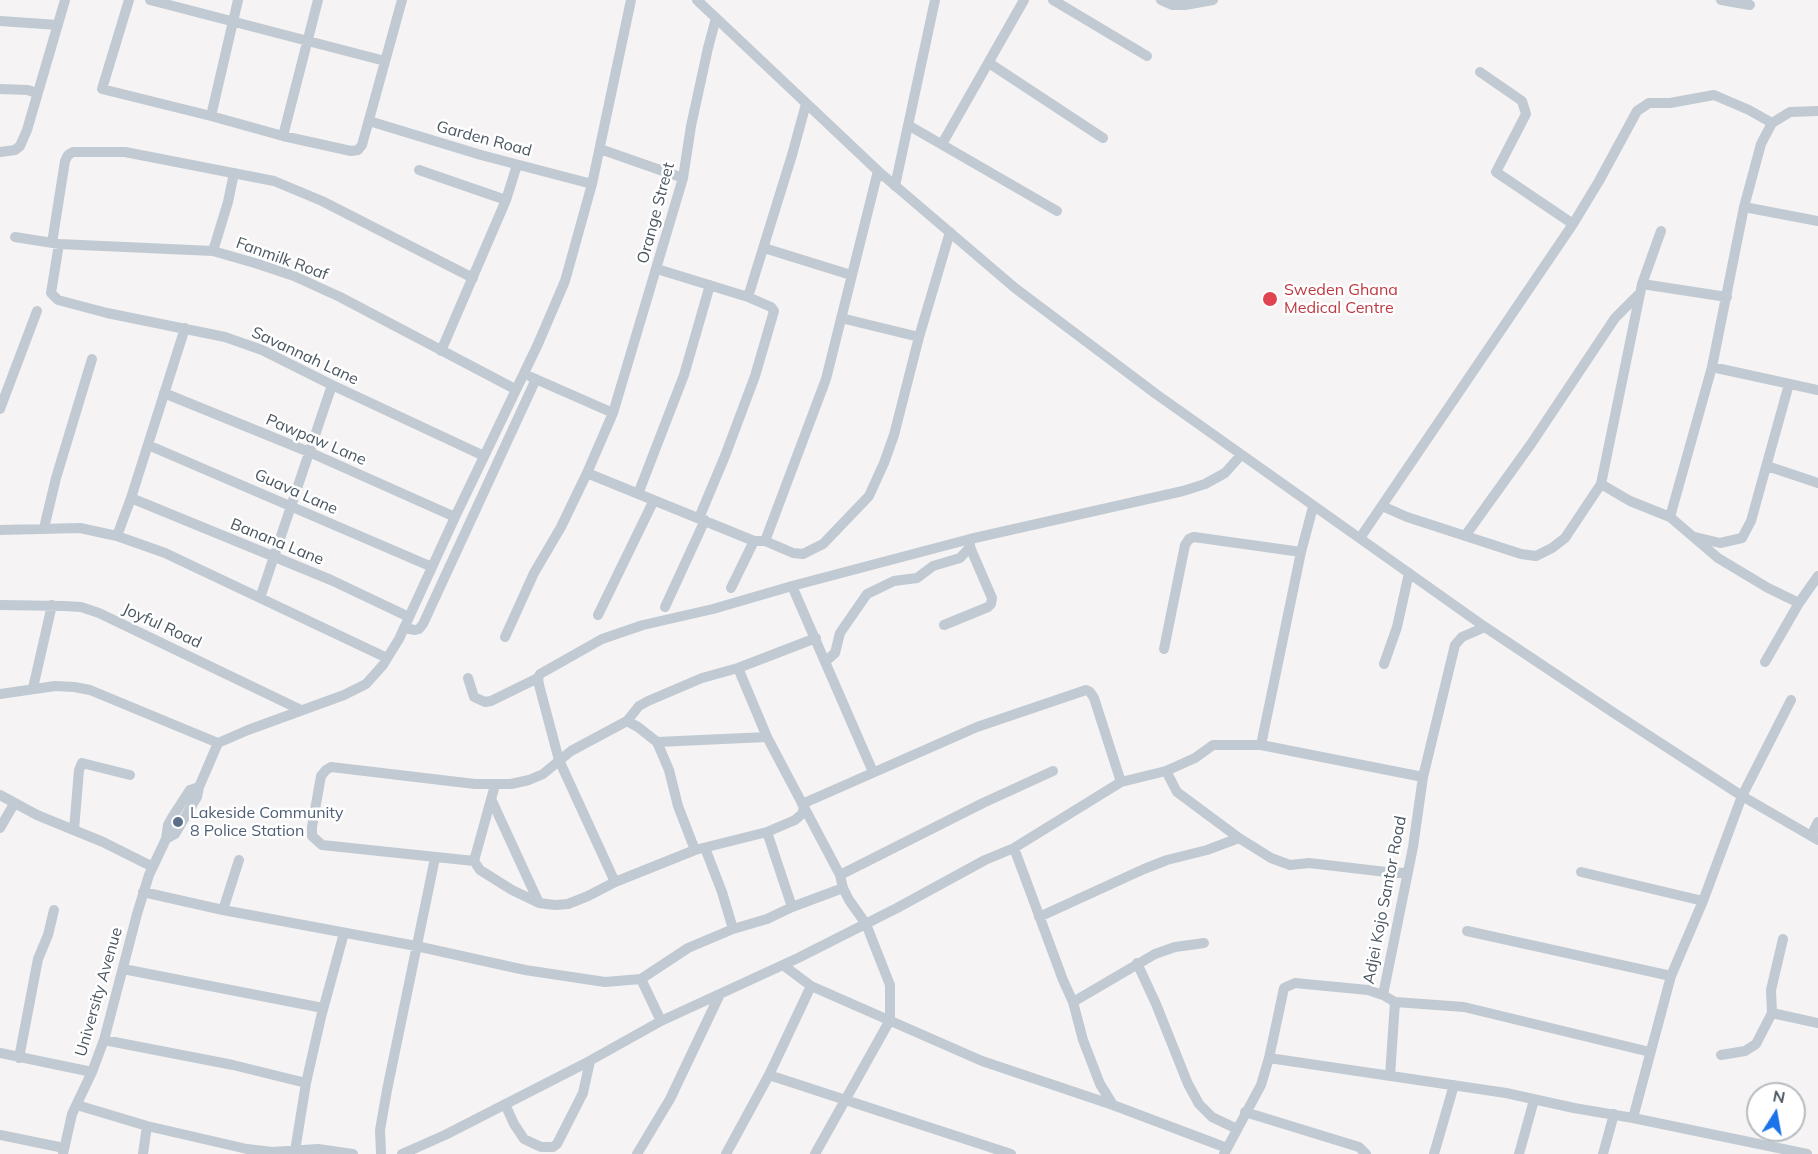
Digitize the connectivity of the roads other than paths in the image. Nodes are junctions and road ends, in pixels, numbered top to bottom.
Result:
1 (65, 0) edge
2 (129, 0) edge
3 (150, 0) edge
4 (238, 0) edge
5 (318, 0) edge
6 (402, 0) edge
7 (631, 0) edge
8 (697, 0) edge
9 (935, 0) edge
10 (1024, 0) edge
11 (1053, 0) edge
12 (1161, 0) edge
13 (1213, 0) edge
14 (1721, 0) edge
15 (1750, 5) dead end
16 (716, 18) junction
17 (0, 21) edge
18 (232, 22) junction
19 (58, 25) junction
20 (308, 41) junction
21 (1147, 56) dead end
22 (385, 61) junction
23 (989, 63) junction
24 (1480, 72) dead end
25 (0, 89) edge
26 (36, 93) junction
27 (806, 104) junction
28 (1818, 111) edge
29 (211, 116) junction
30 (369, 121) junction
31 (1772, 123) junction
32 (908, 125) junction
33 (283, 136) junction
34 (1103, 138) dead end
35 (942, 144) junction
36 (600, 149) junction
37 (0, 152) edge
38 (517, 165) junction
39 (419, 170) dead end
40 (878, 171) junction
41 (234, 173) junction
42 (683, 178) junction
43 (592, 184) junction
44 (895, 186) junction
45 (506, 200) junction
46 (1744, 207) junction
47 (1057, 211) dead end
48 (1818, 221) edge
49 (1573, 224) junction
50 (1661, 231) dead end
51 (950, 232) junction
52 (15, 237) dead end
53 (55, 243) junction
54 (764, 248) junction
55 (213, 251) junction
56 (657, 269) junction
57 (851, 275) junction
58 (473, 278) junction
59 (710, 285) junction
60 (1641, 288) junction
61 (748, 297) junction
62 (1727, 297) junction
63 (37, 311) dead end
64 (841, 318) junction
65 (185, 328) junction
66 (919, 337) junction
67 (441, 351) junction
68 (92, 359) dead end
69 (1712, 367) junction
70 (524, 374) junction
71 (536, 379) junction
72 (1789, 384) junction
73 (332, 385) junction
74 (515, 389) junction
75 (1818, 390) edge
76 (164, 393) junction
77 (0, 409) edge
78 (613, 413) junction
79 (148, 446) junction
80 (309, 452) junction
81 (1241, 455) junction
82 (484, 456) junction
83 (1767, 466) junction
84 (587, 473) junction
85 (1818, 483) edge
86 (1601, 484) junction
87 (638, 494) junction
88 (131, 498) junction
89 (654, 500) junction
90 (1382, 506) junction
91 (291, 507) junction
92 (1313, 507) junction
93 (455, 517) junction
94 (1670, 517) junction
95 (702, 519) junction
96 (44, 528) junction
97 (0, 530) edge
98 (117, 536) junction
99 (1465, 536) junction
100 (1692, 536) junction
101 (1359, 538) junction
102 (760, 541) junction
103 (970, 543) junction
104 (1300, 552) junction
105 (274, 556) junction
106 (432, 567) junction
107 (1409, 573) junction
108 (1818, 576) edge
109 (792, 586) junction
110 (732, 588) dead end
111 (260, 598) junction
112 (1799, 603) junction
113 (0, 605) edge
114 (52, 605) junction
115 (665, 607) dead end
116 (598, 615) dead end
117 (409, 617) junction
118 (944, 625) dead end
119 (1485, 627) junction
120 (404, 628) junction
121 (506, 637) dead end
122 (816, 638) junction
123 (1164, 649) dead end
124 (387, 658) junction
125 (826, 661) junction
126 (1765, 662) dead end
127 (1384, 664) dead end
128 (738, 668) junction
129 (468, 678) dead end
130 (538, 678) junction
131 (33, 688) junction
132 (0, 694) edge
133 (1791, 700) dead end
134 (301, 710) junction
135 (627, 721) junction
136 (767, 737) junction
137 (657, 742) junction
138 (218, 743) junction
139 (1260, 745) junction
140 (559, 760) junction
141 (1053, 771) dead end
142 (1166, 771) junction
143 (873, 772) junction
144 (130, 775) dead end
145 (1422, 777) junction
146 (1121, 782) junction
147 (495, 785) junction
148 (0, 795) edge
149 (1742, 796) junction
150 (492, 801) junction
151 (14, 804) junction
152 (803, 806) junction
153 (1818, 822) edge
154 (0, 824) edge
155 (74, 831) junction
156 (767, 832) junction
157 (1239, 838) junction
158 (1815, 838) edge
159 (1014, 848) junction
160 (700, 849) junction
161 (435, 858) junction
162 (239, 860) dead end
163 (474, 861) junction
164 (153, 867) junction
165 (1408, 872) junction
166 (1581, 872) dead end
167 (840, 874) junction
168 (615, 882) junction
169 (843, 888) junction
170 (143, 892) junction
171 (1703, 902) junction
172 (539, 903) junction
173 (792, 907) junction
174 (54, 910) dead end
175 (223, 910) junction
176 (1039, 916) junction
177 (866, 924) junction
178 (733, 928) junction
179 (1467, 931) dead end
180 (344, 933) junction
181 (1783, 939) dead end
182 (1204, 943) dead end
183 (416, 946) junction
184 (1137, 963) junction
185 (783, 965) junction
186 (123, 969) junction
187 (1671, 976) junction
188 (641, 980) junction
189 (811, 986) junction
190 (720, 994) junction
191 (1383, 995) junction
192 (1073, 1002) junction
193 (1395, 1002) junction
194 (323, 1008) junction
195 (1772, 1013) junction
196 (890, 1020) junction
197 (661, 1021) junction
198 (1818, 1023) edge
199 (104, 1040) junction
200 (1650, 1052) junction
201 (0, 1053) edge
202 (1721, 1055) dead end
203 (19, 1058) junction
204 (1269, 1058) junction
205 (590, 1061) junction
206 (92, 1072) junction
207 (769, 1075) junction
208 (1390, 1077) junction
209 (306, 1083) junction
210 (1454, 1085) junction
211 (847, 1100) junction
212 (1534, 1100) junction
213 (505, 1104) junction
214 (77, 1105) junction
215 (1113, 1105) junction
216 (1245, 1112) junction
217 (1614, 1114) junction
218 (1633, 1118) junction
219 (147, 1126) junction
220 (1237, 1129) junction
221 (0, 1135) edge
222 (548, 1148) junction
223 (63, 1151) edge
224 (1225, 1151) edge
225 (301, 1152) edge
226 (143, 1154) edge
227 (353, 1154) edge
228 (381, 1154) edge
229 (402, 1154) edge
230 (558, 1154) edge
231 (637, 1154) edge
232 (726, 1154) edge
233 (815, 1154) edge
234 (1011, 1154) edge
235 (1366, 1154) edge
236 (1434, 1154) edge
237 (1519, 1154) edge
238 (1603, 1154) edge
239 (1807, 1154) edge

1 - 19 street
2 - 29 street
3 - 18 street
4 - 18 street
5 - 20 street
6 - 22 street
7 - 36 street
8 - 16 street
9 - 32 street
10 - 23 street
11 - 21 street
12 - 13 street
14 - 15 street
16 - 27 street
16 - 42 street, Orange Street
17 - 19 street
18 - 20 street
18 - 29 street
19 - 26 street
20 - 22 street
20 - 33 street
22 - 30 street
23 - 34 street
23 - 35 street
24 - 49 street
25 - 26 street
26 - 37 street
27 - 40 street
27 - 54 street
28 - 31 street
29 - 33 street
30 - 33 street
30 - 38 street, Garden Road
31 - 46 street
31 - 49 street
32 - 35 street
32 - 44 street
35 - 47 street
36 - 42 street
36 - 43 street
38 - 43 street, Garden Road
38 - 45 street
39 - 45 street
40 - 44 street
40 - 57 street
41 - 53 street
41 - 55 street
41 - 58 street
42 - 56 street, Orange Street
43 - 70 street
44 - 51 street
45 - 58 street
46 - 48 street
46 - 62 street
49 - 90 street
50 - 60 street
51 - 66 street
51 - 81 street
52 - 53 street, Fanmilk Roaf
53 - 55 street, Fanmilk Roaf
53 - 65 street, Savannah Lane
54 - 57 street
54 - 61 street
55 - 67 street, Fanmilk Roaf
56 - 59 street
56 - 78 street, Orange Street
57 - 64 street
58 - 67 street
59 - 61 street
59 - 87 street
60 - 62 street
60 - 86 street
60 - 99 street
61 - 95 street
62 - 69 street
63 - 77 street
64 - 66 street
64 - 102 street
65 - 73 street, Savannah Lane
65 - 76 street
66 - 102 street
67 - 74 street, Fanmilk Roaf
68 - 96 street
69 - 72 street
69 - 94 street
70 - 71 street
70 - 74 street
71 - 78 street
71 - 120 street
72 - 75 street
72 - 83 street
73 - 80 street
73 - 82 street, Savannah Lane
74 - 82 street
76 - 79 street
76 - 80 street, Pawpaw Lane
78 - 84 street, Orange Street
79 - 88 street
79 - 91 street, Guava Lane
80 - 91 street
80 - 93 street, Pawpaw Lane
81 - 92 street
81 - 103 street
82 - 93 street
83 - 85 street
83 - 100 street
84 - 87 street
84 - 121 street, Orange Street
86 - 94 street
86 - 99 street
87 - 89 street
88 - 98 street
88 - 105 street, Banana Lane
89 - 95 street
89 - 116 street
90 - 99 street
90 - 101 street
91 - 105 street
91 - 106 street, Guava Lane
92 - 101 street
92 - 104 street
93 - 106 street
94 - 100 street
95 - 102 street
95 - 115 street
96 - 97 street
96 - 98 street
98 - 111 street
100 - 112 street
101 - 107 street
102 - 110 street
103 - 109 street
103 - 118 street
103 - 125 street
104 - 123 street
104 - 139 street
105 - 111 street
105 - 117 street, Banana Lane
106 - 117 street
107 - 119 street
107 - 127 street
108 - 112 street
109 - 122 street
109 - 130 street
111 - 124 street
112 - 126 street
113 - 114 street, Joyful Road
114 - 131 street
114 - 134 street, Joyful Road
117 - 120 street
119 - 145 street, Adjei Kojo Santor Road
119 - 149 street
120 - 124 street
122 - 125 street
122 - 128 street
124 - 134 street
125 - 143 street
128 - 135 street
128 - 136 street
129 - 130 street
130 - 140 street
131 - 132 street
131 - 138 street
133 - 149 street
134 - 138 street
135 - 137 street
135 - 140 street
136 - 137 street
136 - 152 street
137 - 160 street
138 - 164 street, University Avenue
139 - 142 street
139 - 145 street
140 - 147 street
140 - 168 street
141 - 167 street
142 - 146 street
142 - 157 street
143 - 146 street
143 - 152 street
144 - 155 street
145 - 165 street, Adjei Kojo Santor Road
146 - 159 street
147 - 150 street
147 - 161 street
148 - 151 street
149 - 158 street
149 - 171 street
150 - 163 street
150 - 172 street
151 - 154 street
151 - 155 street
152 - 156 street
152 - 167 street
153 - 158 street
155 - 164 street
156 - 160 street
156 - 173 street
157 - 165 street
157 - 176 street
159 - 176 street
159 - 177 street
160 - 168 street
160 - 178 street
161 - 163 street
161 - 183 street
162 - 175 street
163 - 172 street
164 - 170 street, University Avenue
165 - 191 street, Adjei Kojo Santor Road
166 - 171 street
167 - 169 street
168 - 172 street
169 - 173 street
169 - 177 street
170 - 175 street
170 - 186 street, University Avenue
171 - 187 street
173 - 178 street
174 - 203 street
175 - 180 street
176 - 192 street
177 - 185 street
177 - 196 street
178 - 188 street
179 - 187 street
180 - 183 street
180 - 194 street
181 - 195 street
182 - 184 street
183 - 188 street
183 - 228 street
184 - 192 street
184 - 220 street
185 - 189 street
185 - 190 street
186 - 194 street
186 - 199 street, University Avenue
187 - 200 street
188 - 197 street
189 - 196 street
189 - 207 street
190 - 197 street
190 - 231 street
191 - 193 street
191 - 204 street, Adjei Kojo Santor Road
192 - 215 street
193 - 200 street
193 - 208 street
194 - 209 street
195 - 198 street
195 - 202 street
196 - 211 street
196 - 215 street
197 - 205 street
199 - 206 street, University Avenue
199 - 209 street
200 - 218 street
201 - 203 street
203 - 206 street
204 - 208 street
204 - 216 street, Adjei Kojo Santor Road
205 - 213 street
205 - 222 street
206 - 214 street, University Avenue
207 - 211 street
207 - 232 street
208 - 210 street
209 - 225 street
210 - 212 street
210 - 236 street
211 - 233 street
211 - 234 street
212 - 217 street
212 - 237 street
213 - 222 street
213 - 229 street
214 - 219 street
214 - 223 street, University Avenue
215 - 224 street
216 - 220 street, Adjei Kojo Santor Road
216 - 235 street
217 - 218 street
217 - 238 street
218 - 239 street
219 - 225 street
219 - 226 street
220 - 224 street, Adjei Kojo Santor Road
221 - 223 street
222 - 230 street
225 - 227 street

